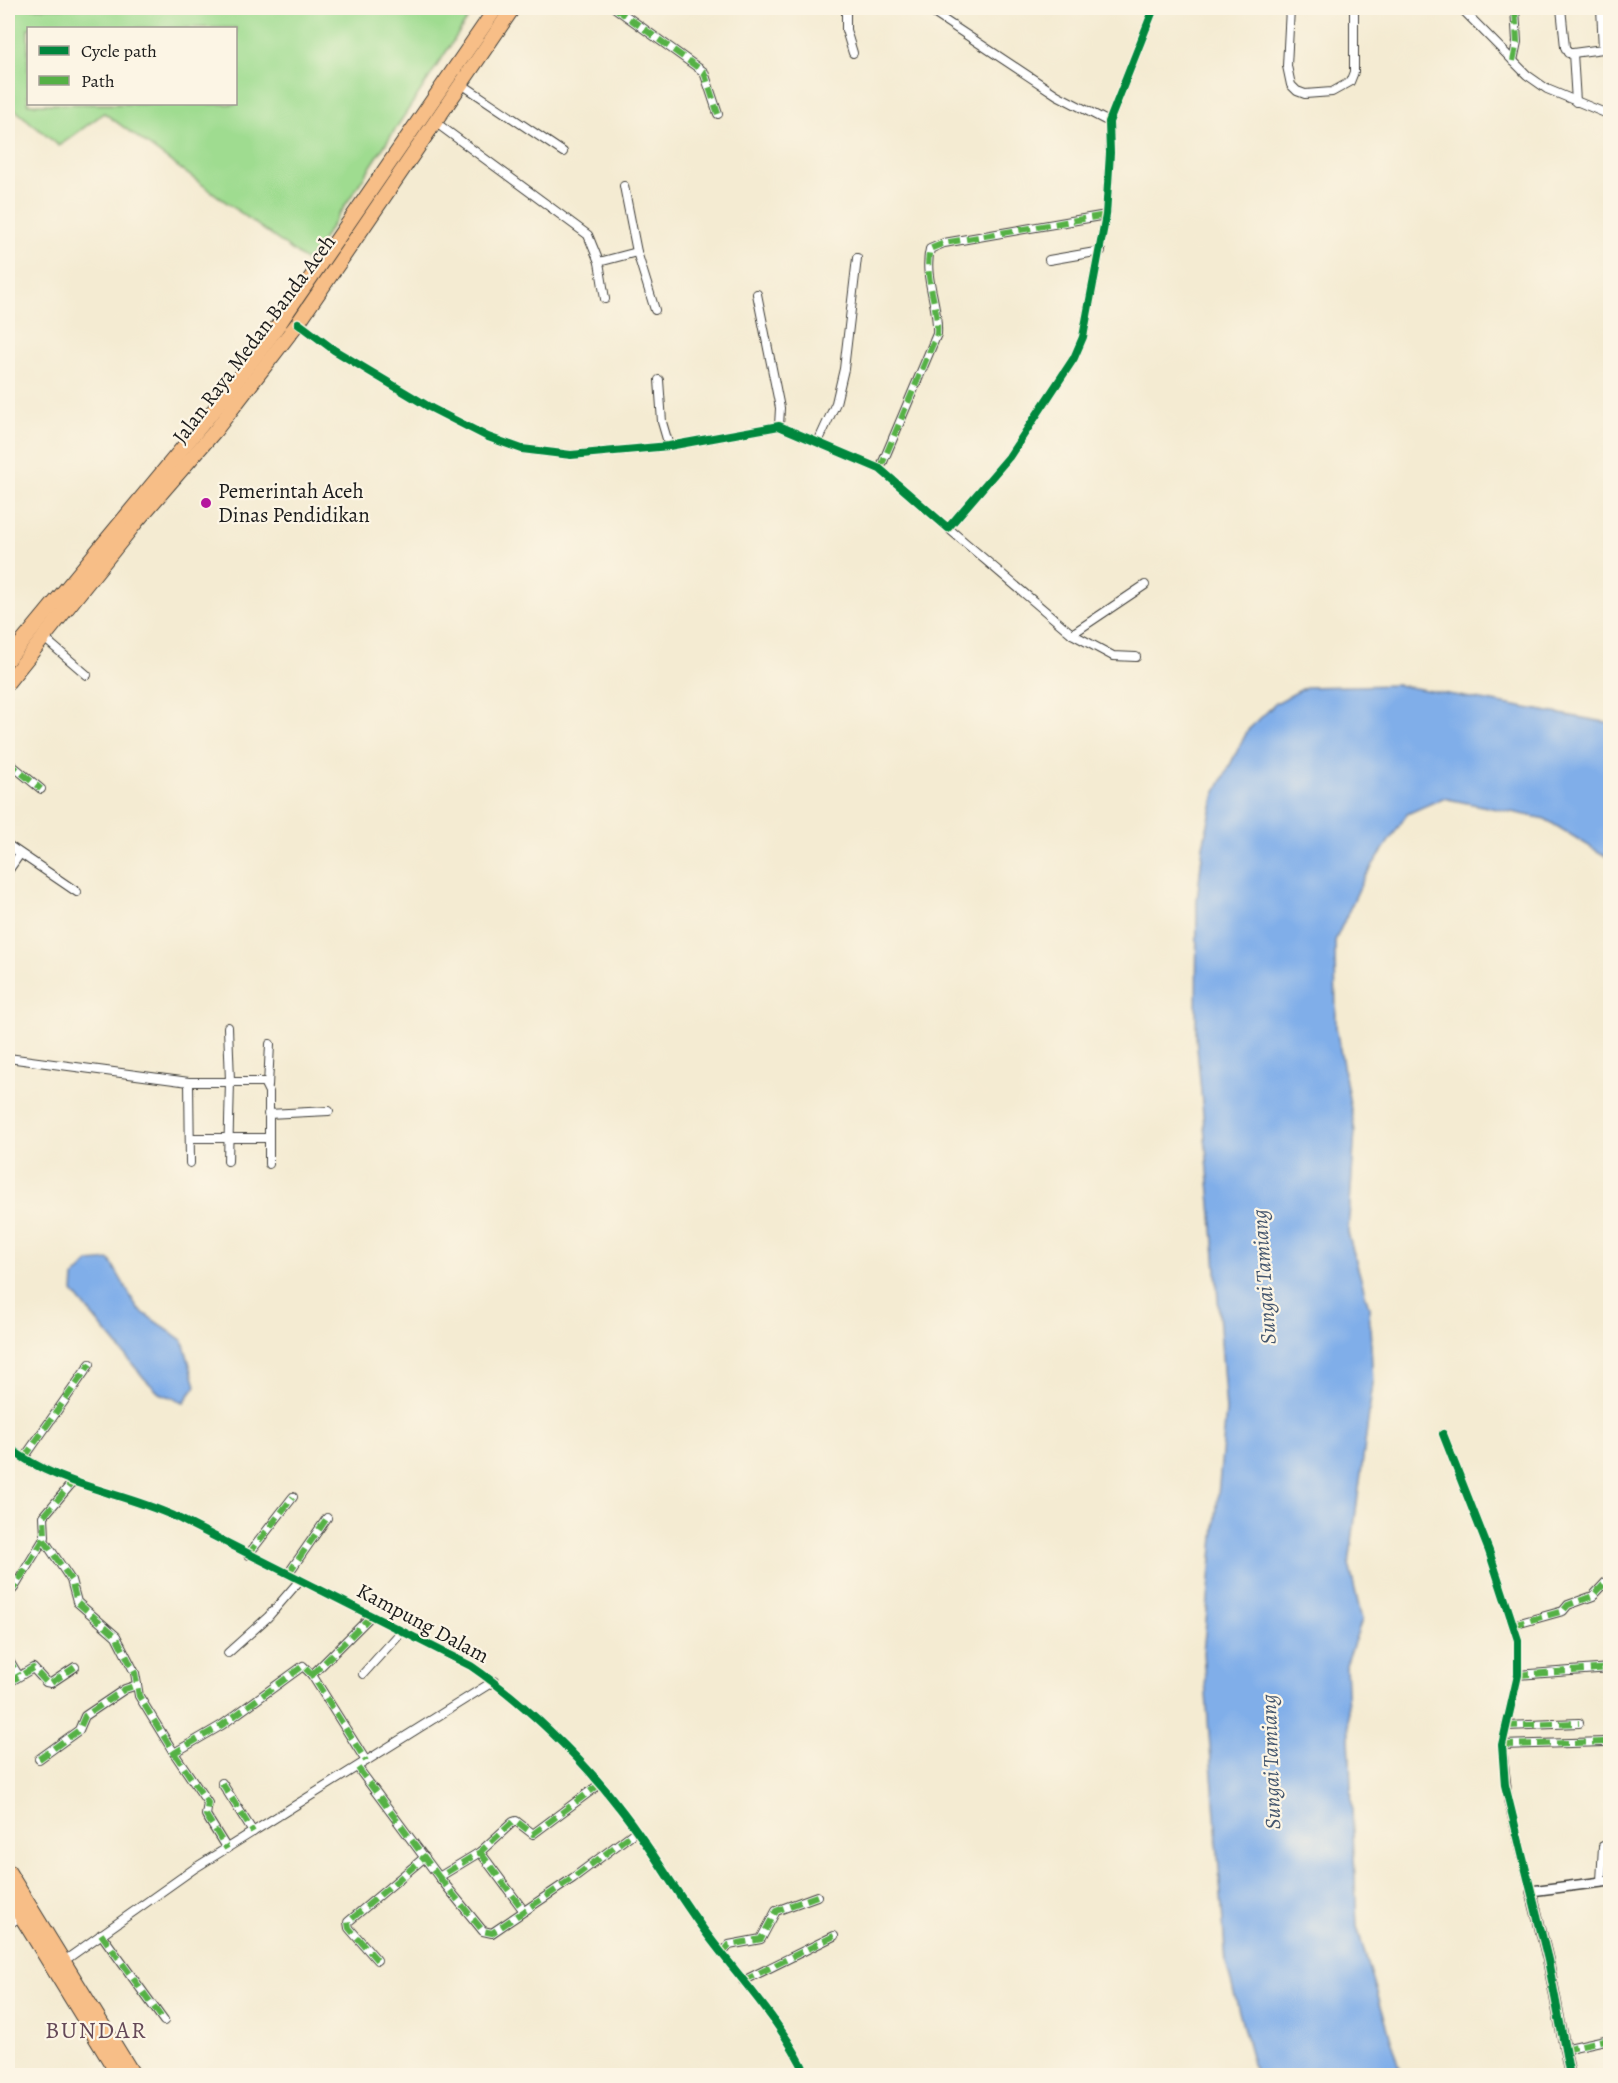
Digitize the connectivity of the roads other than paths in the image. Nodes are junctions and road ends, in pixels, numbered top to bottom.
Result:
1 (496, 8) edge
2 (513, 8) edge
3 (615, 8) edge
4 (846, 8) edge
5 (926, 8) edge
6 (1155, 8) edge
7 (1290, 8) edge
8 (1354, 8) edge
9 (1461, 8) edge
10 (1515, 8) edge
11 (1561, 8) edge
12 (1601, 8) edge
13 (481, 30) junction
14 (494, 37) junction
15 (853, 53) dead end
16 (1573, 53) junction
17 (1513, 61) junction
18 (460, 83) junction
19 (1576, 102) junction
20 (718, 114) dead end
21 (1611, 115) edge
22 (435, 122) junction
23 (1109, 122) junction
24 (563, 152) dead end
25 (624, 186) dead end
26 (1106, 215) junction
27 (1101, 251) junction
28 (637, 252) junction
29 (857, 258) dead end
30 (1049, 260) dead end
31 (599, 262) junction
32 (758, 294) dead end
33 (605, 299) dead end
34 (655, 310) dead end
35 (298, 322) junction
36 (659, 380) dead end
37 (779, 426) junction
38 (818, 442) junction
39 (669, 446) junction
40 (880, 469) junction
41 (132, 517) junction
42 (948, 528) junction
43 (1145, 585) dead end
44 (1072, 634) junction
45 (44, 638) junction
46 (1136, 657) dead end
47 (8, 659) edge
48 (87, 675) dead end
49 (9, 678) edge
50 (8, 762) edge
51 (41, 789) dead end
52 (8, 845) edge
53 (20, 854) junction
54 (8, 871) edge
55 (77, 892) dead end
56 (228, 1028) dead end
57 (270, 1044) dead end
58 (8, 1058) edge
59 (230, 1081) junction
60 (189, 1082) junction
61 (268, 1086) junction
62 (329, 1111) dead end
63 (268, 1114) junction
64 (190, 1138) junction
65 (228, 1138) junction
66 (269, 1138) junction
67 (228, 1161) dead end
68 (190, 1163) dead end
69 (269, 1164) dead end
70 (90, 1364) dead end
71 (1443, 1434) dead end
72 (8, 1446) edge
73 (24, 1458) junction
74 (72, 1483) junction
75 (294, 1497) dead end
76 (327, 1518) dead end
77 (44, 1540) junction
78 (248, 1555) junction
79 (288, 1574) junction
80 (300, 1580) junction
81 (1611, 1582) edge
82 (8, 1594) edge
83 (371, 1616) junction
84 (1514, 1625) junction
85 (402, 1631) junction
86 (228, 1653) dead end
87 (8, 1658) edge
88 (75, 1667) dead end
89 (1611, 1668) edge
90 (363, 1674) dead end
91 (18, 1675) junction
92 (312, 1675) junction
93 (1518, 1675) junction
94 (494, 1682) junction
95 (8, 1683) edge
96 (137, 1685) junction
97 (1579, 1723) dead end
98 (1506, 1726) junction
99 (1606, 1742) dead end
100 (1502, 1745) junction
101 (174, 1753) junction
102 (39, 1759) dead end
103 (366, 1761) junction
104 (358, 1767) junction
105 (222, 1783) dead end
106 (600, 1784) junction
107 (636, 1831) junction
108 (253, 1832) junction
109 (1611, 1845) edge
110 (227, 1849) junction
111 (480, 1852) junction
112 (425, 1857) junction
113 (8, 1871) edge
114 (439, 1877) junction
115 (1606, 1881) edge
116 (1531, 1891) junction
117 (8, 1894) edge
118 (818, 1896) dead end
119 (524, 1911) junction
120 (21, 1916) junction
121 (8, 1925) edge
122 (101, 1934) junction
123 (834, 1936) dead end
124 (722, 1954) junction
125 (377, 1960) dead end
126 (64, 1962) junction
127 (743, 1981) junction
128 (164, 2021) dead end
129 (1611, 2045) edge
130 (1564, 2049) junction
131 (116, 2059) junction
132 (119, 2076) edge
133 (134, 2076) edge
134 (807, 2076) edge
135 (1570, 2076) edge

1 - 13 highway, Jalan Raya Medan Banda Aceh
2 - 14 highway, Jalan Raya Medan Banda Aceh
3 - 20 street
4 - 15 street
5 - 23 street
6 - 23 street
7 - 8 street
9 - 17 street
10 - 17 street
11 - 16 street
12 - 16 street
13 - 14 highway
13 - 41 highway, Jalan Raya Medan Banda Aceh
14 - 18 highway, Jalan Raya Medan Banda Aceh
16 - 19 street
17 - 19 street
18 - 22 highway, Jalan Raya Medan Banda Aceh
18 - 24 street
19 - 21 street
22 - 31 street
22 - 35 highway, Jalan Raya Medan Banda Aceh
23 - 26 street
25 - 28 street
26 - 27 street
26 - 40 street
27 - 30 street
27 - 42 street
28 - 31 street
28 - 34 street
29 - 38 street
31 - 33 street
32 - 37 street
35 - 39 street
35 - 41 highway, Jalan Raya Medan Banda Aceh
36 - 39 street
37 - 38 street
37 - 39 street
38 - 40 street
40 - 42 street
41 - 45 highway, Jalan Raya Medan Banda Aceh
41 - 47 highway, Jalan Raya Medan Banda Aceh
42 - 44 street
43 - 44 street
44 - 46 street
45 - 48 street
45 - 49 highway, Jalan Raya Medan Banda Aceh
50 - 51 street
52 - 53 street
53 - 54 street
53 - 55 street
56 - 59 street
57 - 61 street
58 - 60 street
59 - 60 street
59 - 61 street
59 - 65 street
60 - 64 street
61 - 63 street
62 - 63 street
63 - 66 street
64 - 65 street
64 - 68 street
65 - 66 street
65 - 67 street
66 - 69 street
70 - 73 street
71 - 84 street
72 - 73 street, Kampung Dalam
73 - 74 street, Kampung Dalam
74 - 77 street
74 - 78 street, Kampung Dalam
75 - 78 street
76 - 79 street
77 - 82 street
77 - 96 street
78 - 79 street, Kampung Dalam
79 - 80 street, Kampung Dalam
80 - 83 street, Kampung Dalam
80 - 86 street
81 - 84 street
83 - 85 street, Kampung Dalam
83 - 92 street
84 - 93 street
85 - 90 street
85 - 94 street, Kampung Dalam
87 - 91 street
88 - 91 street
89 - 93 street
91 - 95 street
92 - 101 street
92 - 103 street
93 - 98 street
94 - 103 street
94 - 106 street, Kampung Dalam
96 - 101 street
96 - 102 street
97 - 98 street
98 - 100 street
99 - 100 street
100 - 116 street
101 - 110 street
103 - 104 street
104 - 108 street
104 - 112 street
105 - 108 street
106 - 107 street, Kampung Dalam
106 - 111 street
107 - 119 street
107 - 124 street, Kampung Dalam
108 - 110 street
109 - 115 street
110 - 122 street
111 - 114 street
111 - 119 street
112 - 114 street
112 - 125 street
113 - 126 highway
114 - 119 street
115 - 116 street
116 - 130 street
117 - 120 highway
118 - 124 street
120 - 121 street
120 - 131 highway
122 - 126 street
122 - 128 street
123 - 127 street
124 - 127 street, Kampung Dalam
126 - 131 highway
127 - 134 street, Kampung Dalam
129 - 130 street
130 - 135 street
131 - 132 highway
131 - 133 highway

